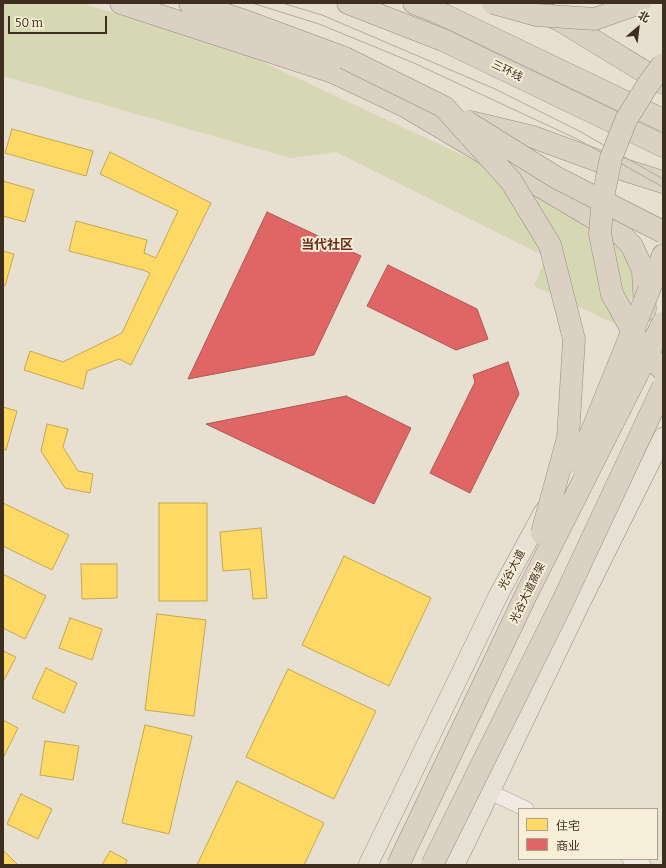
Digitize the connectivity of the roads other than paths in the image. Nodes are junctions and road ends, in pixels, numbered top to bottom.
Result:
1 (121, 3) edge
2 (159, 3) edge
3 (190, 3) edge
4 (348, 3) edge
5 (414, 3) edge
6 (439, 3) edge
7 (493, 3) edge
8 (522, 3) edge
9 (640, 3) edge
10 (203, 29) junction
11 (660, 76) edge
12 (405, 106) junction
13 (444, 108) junction
14 (663, 108) edge
15 (663, 120) edge
16 (663, 146) edge
17 (663, 182) edge
18 (663, 232) edge
19 (663, 255) edge
20 (663, 279) edge
21 (654, 318) edge
22 (663, 370) edge
23 (663, 387) edge
24 (663, 415) edge
25 (663, 437) edge
26 (635, 446) junction
27 (562, 525) junction
28 (526, 595) junction
29 (490, 792) junction
30 (524, 808) edge
31 (399, 860) edge
32 (632, 860) edge
33 (368, 865) edge
34 (432, 865) edge
35 (454, 865) edge
36 (643, 865) edge

1 - 10 highway
2 - 10 highway
3 - 13 highway, bridge
4 - 16 highway, 三环线
5 - 15 highway
6 - 14 highway
7 - 9 highway, bridge
8 - 11 highway
10 - 12 highway
11 - 22 highway, bridge
12 - 17 highway
12 - 21 highway
13 - 18 highway, bridge
13 - 28 highway, bridge
19 - 27 highway, bridge
20 - 21 main road, 光谷大道
21 - 27 highway, 光谷大道高架, bridge
21 - 33 main road, 光谷大道
23 - 26 highway, bridge
24 - 26 highway, bridge
25 - 29 main road
26 - 34 highway, bridge
27 - 28 highway, 光谷大道高架, bridge
28 - 31 highway, 光谷大道高架, bridge
29 - 30 street
29 - 35 main road
32 - 36 street

